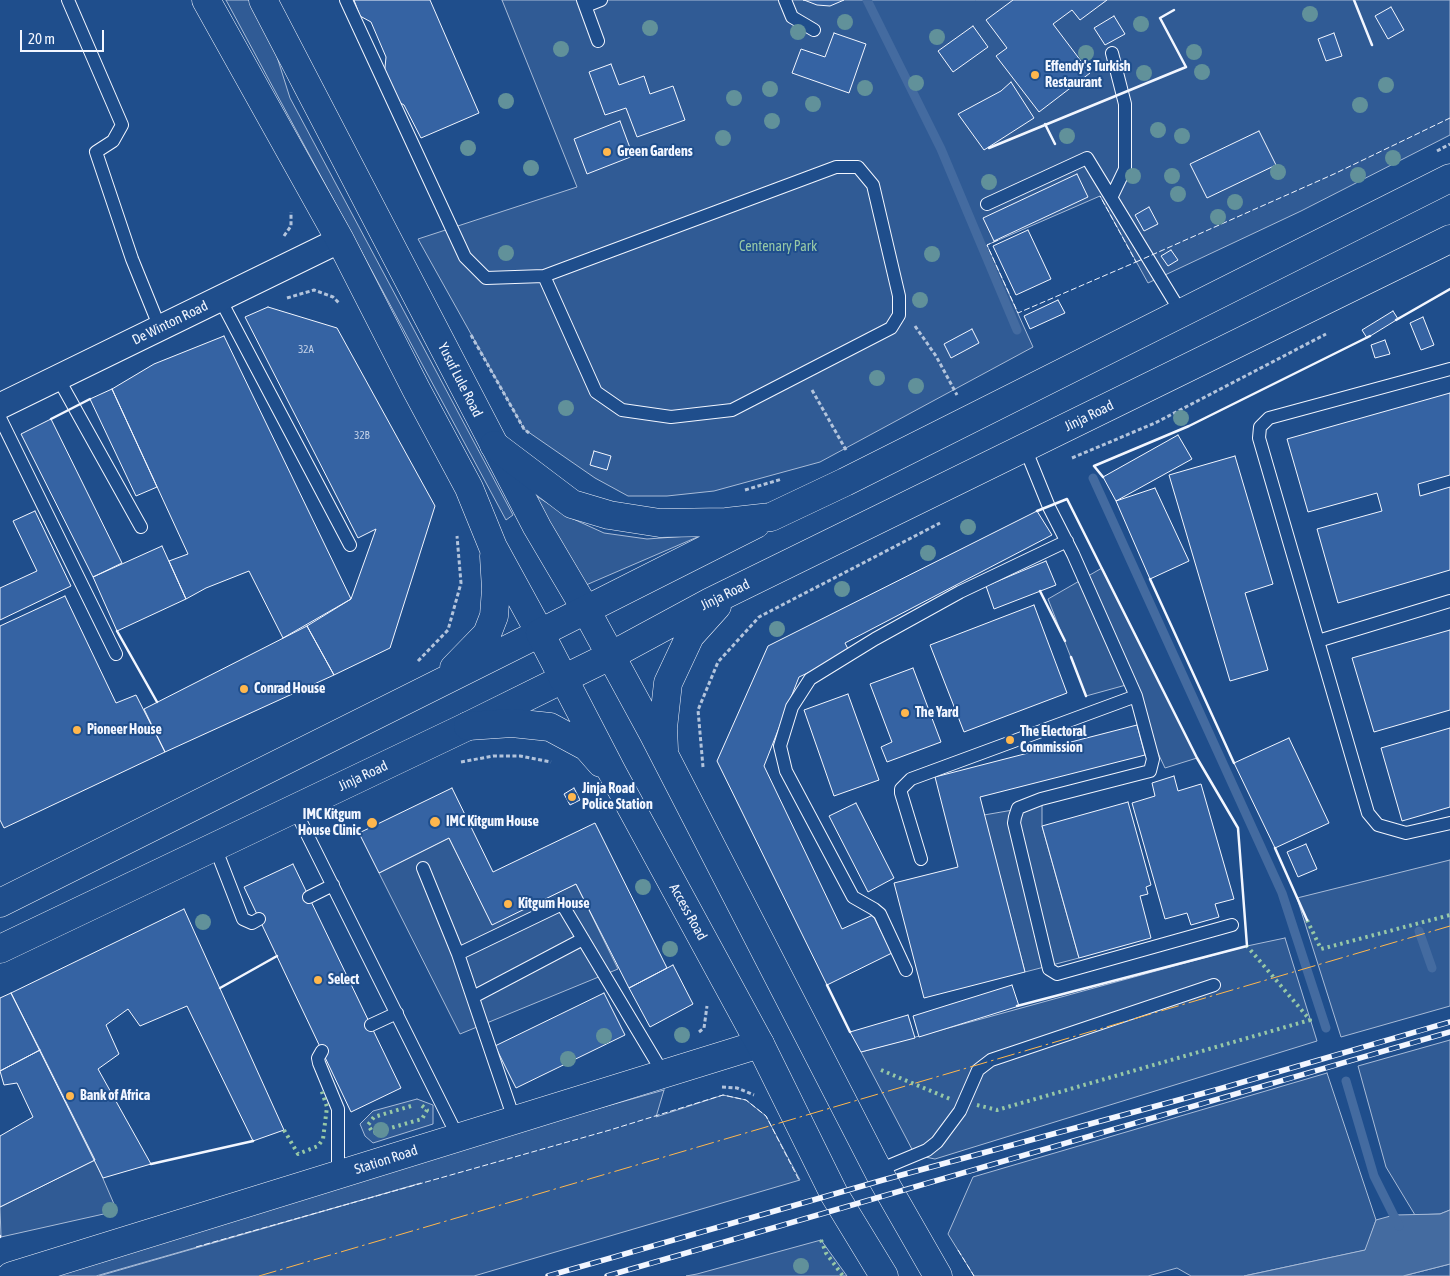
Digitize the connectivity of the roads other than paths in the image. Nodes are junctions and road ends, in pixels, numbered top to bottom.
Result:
1 (68, 0) edge
2 (206, 0) edge
3 (263, 0) edge
4 (346, 0) edge
5 (601, 0) edge
6 (785, 0) edge
7 (585, 3) edge
8 (814, 30) dead end
9 (598, 41) dead end
10 (1112, 53) dead end
11 (1450, 178) edge
12 (1112, 196) junction
13 (987, 204) dead end
14 (1450, 239) edge
15 (340, 240) junction
16 (544, 276) junction
17 (220, 299) junction
18 (1182, 314) junction
19 (160, 328) junction
20 (1450, 369) edge
21 (58, 378) junction
22 (0, 406) edge
23 (0, 418) edge
24 (494, 445) junction
25 (1025, 448) junction
26 (771, 517) junction
27 (141, 526) dead end
28 (1067, 541) junction
29 (350, 545) dead end
30 (494, 547) junction
31 (727, 594) junction
32 (1450, 601) edge
33 (586, 610) junction
34 (540, 633) junction
35 (1318, 641) junction
36 (116, 654) dead end
37 (612, 656) junction
38 (563, 679) junction
39 (436, 685) junction
40 (1136, 696) junction
41 (468, 726) junction
42 (665, 757) junction
43 (612, 772) junction
44 (294, 808) junction
45 (1450, 823) edge
46 (215, 847) junction
47 (921, 859) dead end
48 (423, 868) dead end
49 (333, 886) junction
50 (309, 897) dead end
51 (0, 904) edge
52 (259, 919) dead end
53 (1232, 925) dead end
54 (583, 939) junction
55 (0, 950) edge
56 (458, 954) junction
57 (906, 970) dead end
58 (1214, 985) dead end
59 (473, 997) junction
60 (397, 1013) junction
61 (371, 1025) dead end
62 (760, 1044) junction
63 (322, 1051) dead end
64 (663, 1074) junction
65 (514, 1119) junction
66 (458, 1137) junction
67 (879, 1170) junction
68 (338, 1176) junction
69 (11, 1276) edge
70 (884, 1276) edge
71 (938, 1276) edge

1 - 19 lane
2 - 15 main road
3 - 24 main road, Yusuf Lule Road
4 - 16 lane
5 - 7 lane
6 - 8 lane
7 - 9 lane
10 - 12 lane
11 - 18 main road
12 - 13 lane
12 - 18 lane
14 - 25 main road, Jinja Road
15 - 17 street, De Winton Road
15 - 30 main road
16 - 16 lane
17 - 19 street, De Winton Road
17 - 29 lane
18 - 26 main road
19 - 21 street, De Winton Road
20 - 35 lane
21 - 22 street, De Winton Road
21 - 27 lane
23 - 36 lane
24 - 26 main road
24 - 33 main road, Yusuf Lule Road
25 - 28 lane
25 - 31 main road, Jinja Road
26 - 33 main road
28 - 40 lane
28 - 57 lane
30 - 34 main road, Access Road
30 - 39 main road
31 - 37 main road, Jinja Road
31 - 42 main road
32 - 35 lane
33 - 34 main road
33 - 37 main road, Yusuf Lule Road
34 - 38 main road, Access Road
34 - 39 main road
35 - 45 lane
37 - 38 main road, Jinja Road
37 - 42 main road, Yusuf Lule Road
38 - 41 main road, Jinja Road
38 - 43 main road, Access Road
39 - 51 main road
40 - 47 lane
40 - 53 lane
41 - 43 main road
41 - 44 main road, Jinja Road
42 - 67 main road
43 - 62 main road, Access Road
44 - 46 main road, Jinja Road
44 - 49 lane
46 - 52 lane
46 - 55 main road, Jinja Road
48 - 56 lane
49 - 50 lane
49 - 60 lane
54 - 56 lane
54 - 59 lane
54 - 64 lane
56 - 59 lane
58 - 67 lane
59 - 65 lane
60 - 61 lane
60 - 66 lane
62 - 64 main road, Station Road
62 - 70 main road, Access Road
63 - 68 lane
64 - 65 main road, Station Road
65 - 66 main road, Station Road
66 - 68 main road, Station Road
67 - 71 main road
68 - 69 main road, Station Road

